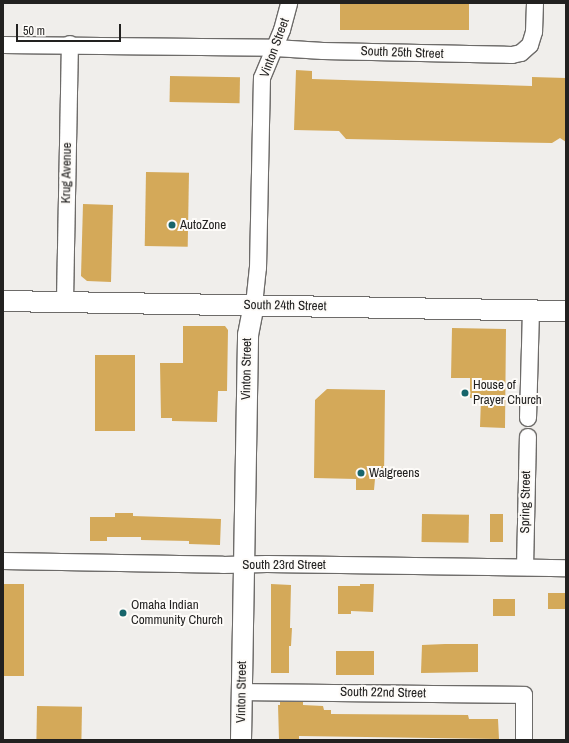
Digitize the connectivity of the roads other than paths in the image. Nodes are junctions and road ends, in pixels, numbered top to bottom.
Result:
1 (289, 3) edge
2 (536, 3) edge
3 (70, 44) junction
4 (3, 45) edge
5 (275, 48) junction
6 (3, 301) edge
7 (65, 301) junction
8 (254, 305) junction
9 (531, 310) junction
10 (566, 311) edge
11 (528, 418) dead end
12 (528, 437) dead end
13 (3, 561) edge
14 (244, 564) junction
15 (525, 567) junction
16 (566, 568) edge
17 (242, 692) junction
18 (241, 740) edge
19 (524, 740) edge

1 - 5 street, Vinton Street
2 - 5 street, South 25th Street
3 - 4 street, South 25th Street
3 - 5 street, South 25th Street
3 - 7 street, Krug Avenue
5 - 8 street, Vinton Street
6 - 7 main road, South 24th Street
7 - 8 main road, South 24th Street
8 - 9 main road, South 24th Street
8 - 14 main road, Vinton Street
9 - 10 main road, South 24th Street
9 - 11 street
12 - 15 street, Spring Street
13 - 14 street, South 23rd Street
14 - 15 street, South 23rd Street
14 - 17 main road, Vinton Street
15 - 16 street, South 23rd Street
17 - 18 main road, Vinton Street
17 - 19 street, South 22nd Street

